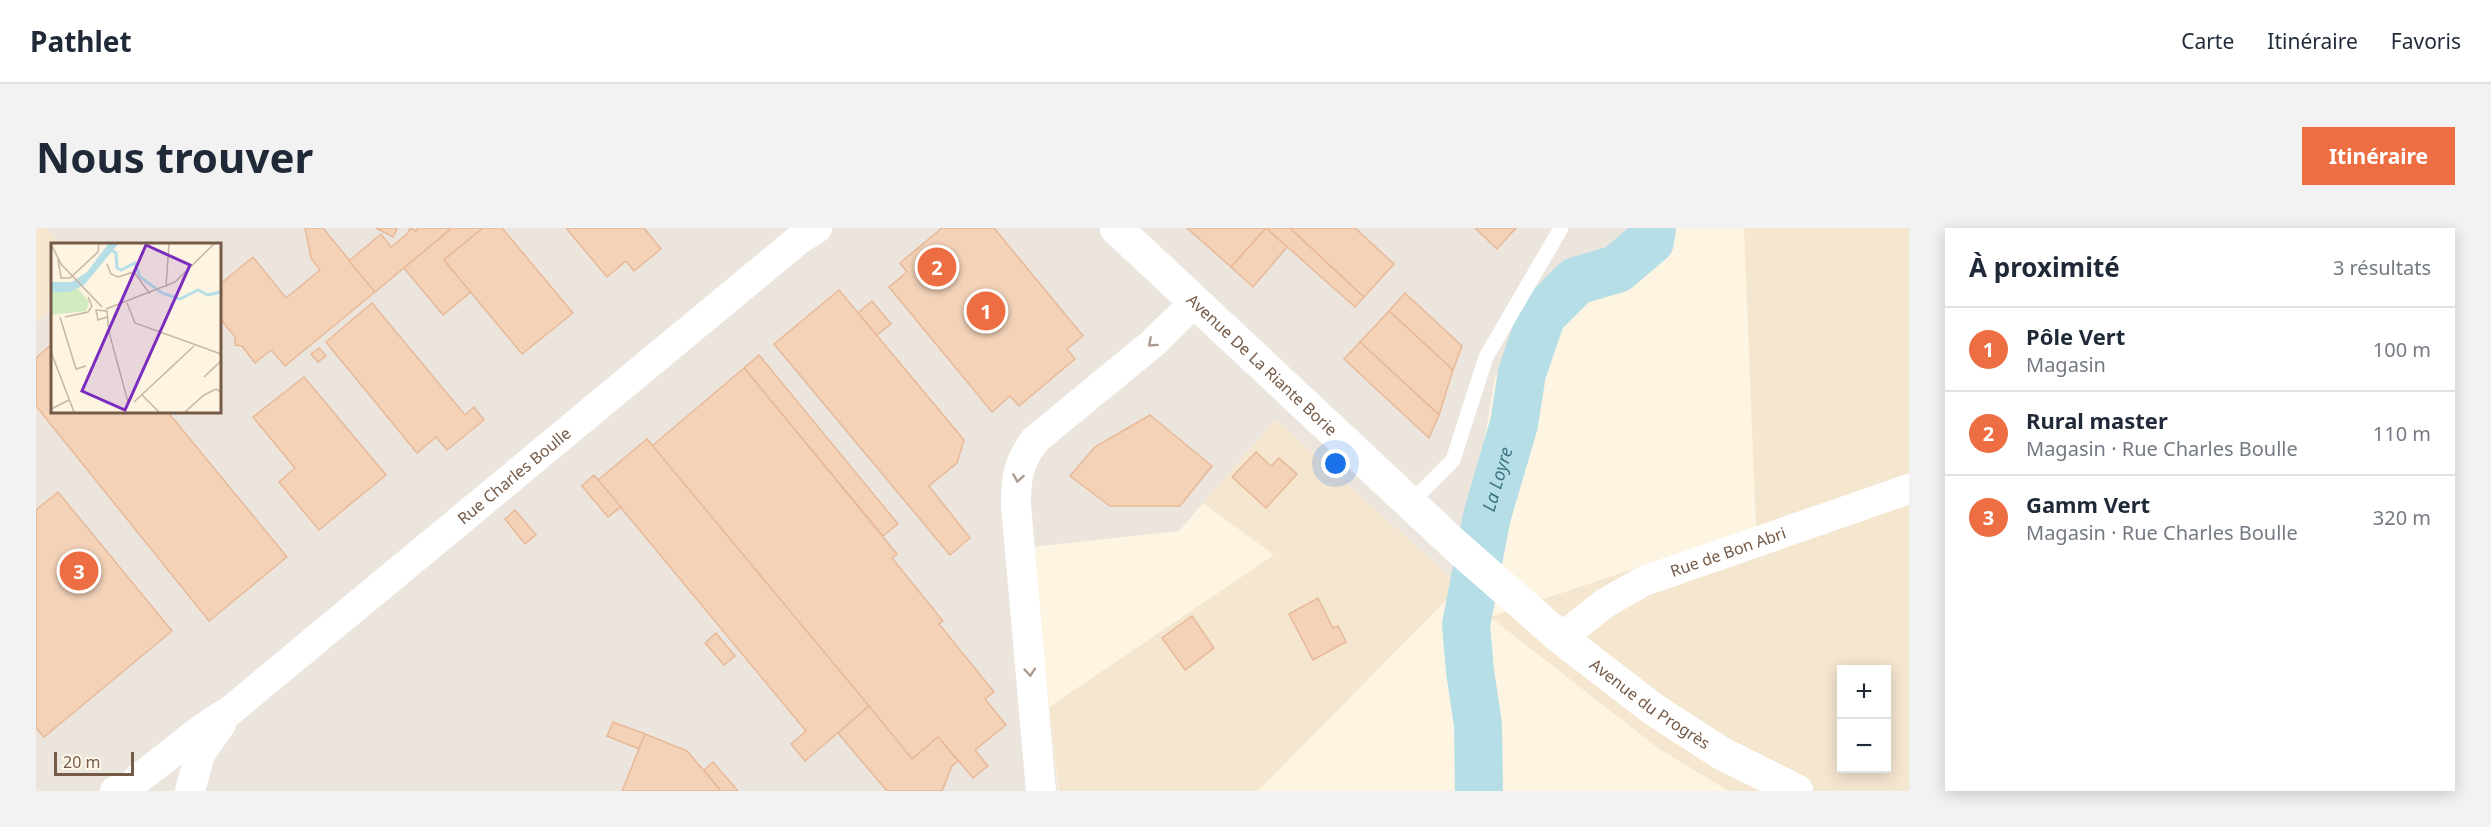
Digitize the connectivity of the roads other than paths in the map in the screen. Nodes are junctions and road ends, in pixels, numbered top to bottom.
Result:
1 (1116, 228) edge
2 (1561, 228) edge
3 (807, 232) edge
4 (1194, 303) junction
5 (1909, 489) edge
6 (1410, 503) junction
7 (1515, 598) joint
8 (1561, 638) junction
9 (230, 711) junction
10 (128, 787) edge
11 (189, 791) edge
12 (1041, 791) edge
13 (1797, 791) edge

1 - 4 street, Avenue De La Riante Borie
2 - 6 lane
3 - 9 street, Rue Charles Boulle
4 - 6 street, Avenue De La Riante Borie
4 -> 12 street
5 - 8 street, Rue de Bon Abri
6 - 7 street, Avenue De La Riante Borie
7 - 8 street, Avenue du Progrès
8 - 13 street, Avenue du Progrès
9 - 10 street, Rue Charles Boulle
9 - 11 street, Rue Charles Boulle
10 - 11 street

